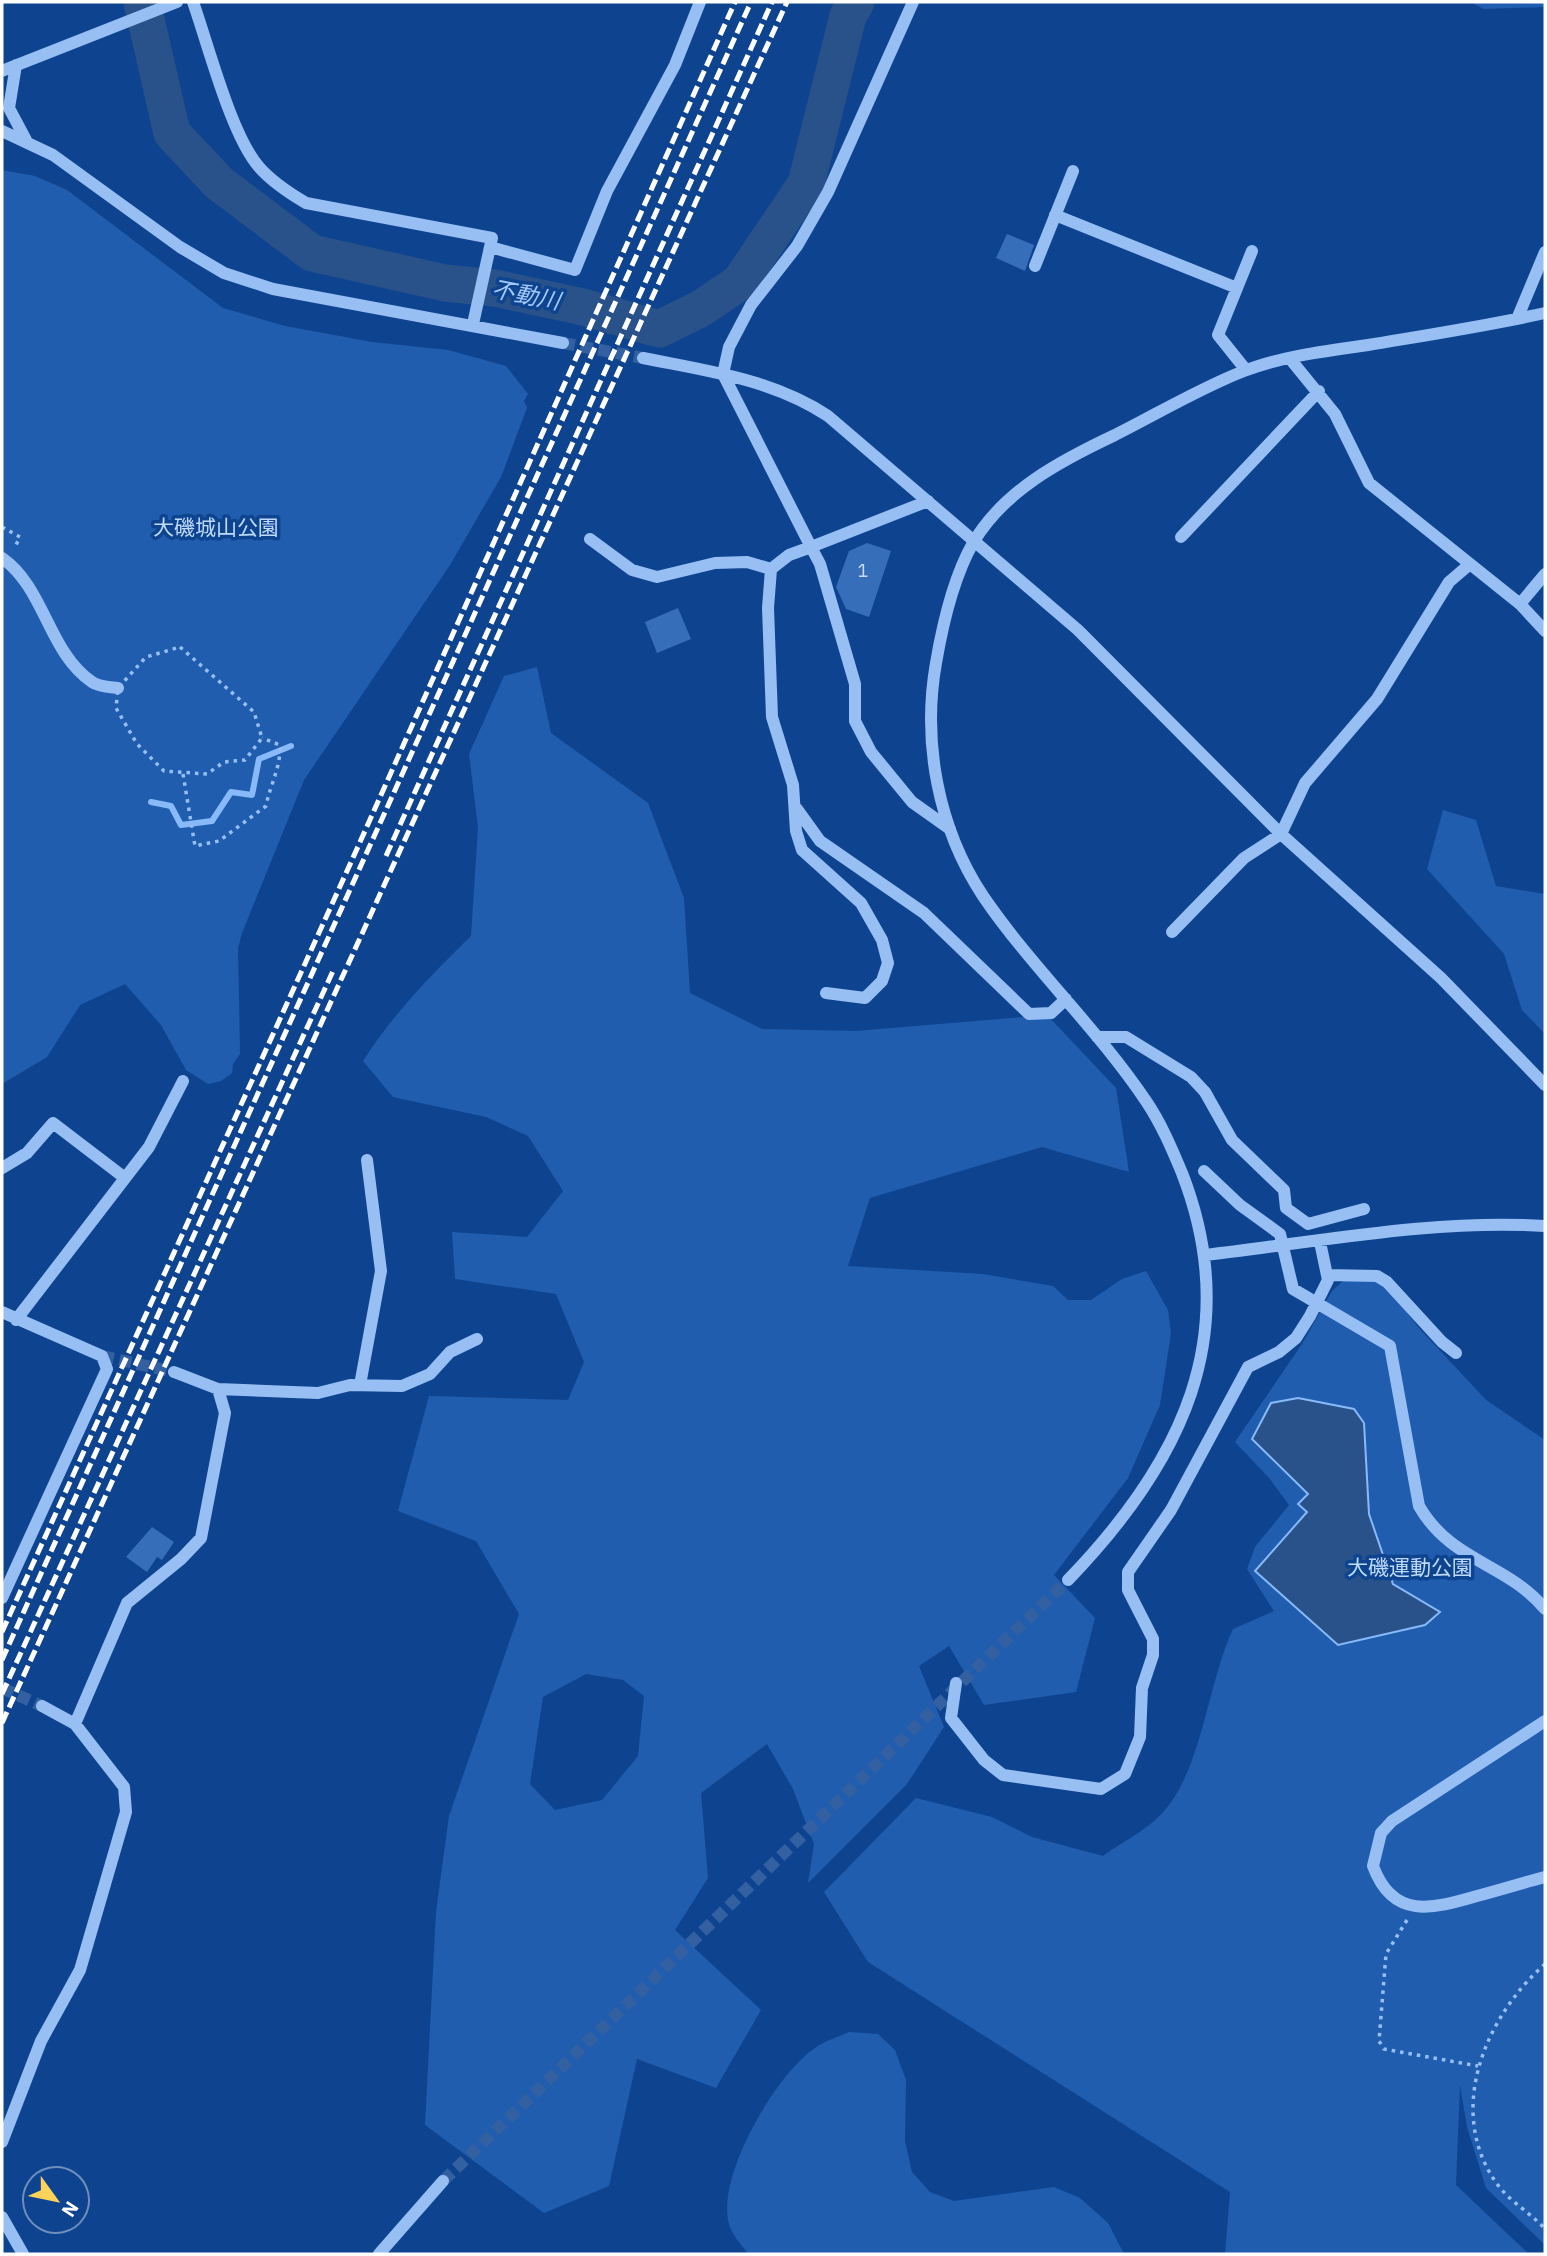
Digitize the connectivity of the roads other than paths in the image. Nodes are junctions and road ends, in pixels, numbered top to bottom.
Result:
1 (176, 2) edge
2 (193, 2) edge
3 (700, 2) edge
4 (913, 2) edge
5 (16, 65) junction
6 (2, 71) edge
7 (2, 131) edge
8 (27, 141) junction
9 (1073, 171) dead end
10 (1055, 215) junction
11 (490, 247) junction
12 (1252, 251) dead end
13 (1545, 252) edge
14 (1035, 266) dead end
15 (1237, 288) junction
16 (1545, 313) edge
17 (475, 319) junction
18 (1517, 319) junction
19 (563, 343) tunnel mouth
20 (643, 358) tunnel mouth
21 (1291, 360) junction
22 (1246, 370) junction
23 (723, 374) junction
24 (1319, 391) junction
25 (928, 500) junction
26 (1181, 537) dead end
27 (590, 539) dead end
28 (975, 540) junction
29 (811, 547) junction
30 (2, 558) edge
31 (1470, 564) junction
32 (771, 569) junction
33 (1545, 574) edge
34 (1520, 604) junction
35 (1545, 631) edge
36 (118, 688) road end
37 (797, 809) junction
38 (950, 829) junction
39 (1281, 834) junction
40 (1172, 932) dead end
41 (826, 993) dead end
42 (1066, 999) junction
43 (1097, 1037) junction
44 (183, 1081) dead end
45 (1545, 1085) edge
46 (368, 1160) dead end
47 (2, 1168) edge
48 (1204, 1171) dead end
49 (125, 1178) junction
50 (1364, 1209) dead end
51 (1545, 1226) edge
52 (1320, 1242) junction
53 (1284, 1246) junction
54 (1205, 1255) junction
55 (1327, 1275) junction
56 (1316, 1301) junction
57 (7, 1319) edge
58 (477, 1339) dead end
59 (1456, 1353) dead end
60 (174, 1372) tunnel mouth
61 (360, 1385) junction
62 (218, 1389) junction
63 (1068, 1580) tunnel mouth
64 (2, 1598) edge
65 (1545, 1609) edge
66 (956, 1683) dead end
67 (42, 1706) tunnel mouth
68 (1545, 1721) edge
69 (75, 1724) junction
70 (1545, 1877) edge
71 (2, 2142) edge
72 (443, 2181) tunnel mouth
73 (2, 2217) edge
74 (23, 2254) edge
75 (379, 2254) edge

1 - 5 street
2 - 11 street
3 - 11 street
4 - 23 street
5 - 6 street
5 - 8 street
7 - 8 street
8 - 17 street
9 - 10 street
10 - 14 street
10 - 15 street
11 - 17 street
12 - 15 street
13 - 18 street
15 - 22 street
16 - 18 street
17 - 19 street
18 - 21 street
20 - 23 street
21 - 22 street
21 - 24 street
22 - 28 street
23 - 25 street
23 - 29 street
24 - 26 street
24 - 31 street
25 - 28 street
25 - 29 street
27 - 32 street
28 - 38 street
28 - 39 street
29 - 32 street
29 - 38 street
30 - 36 street
31 - 34 street
31 - 39 street
32 - 37 street
33 - 34 street
34 - 35 street
37 - 41 street
37 - 42 street
38 - 42 street
39 - 40 street
39 - 45 street
42 - 43 street
43 - 50 street
43 - 54 street
44 - 49 street
46 - 61 street
47 - 49 street
48 - 53 street
49 - 57 street
51 - 52 street
52 - 53 street
52 - 55 street
53 - 54 street
53 - 56 street
54 - 63 street
55 - 56 street
55 - 59 street
56 - 65 street
56 - 66 street
57 - 64 street
58 - 61 street
60 - 62 street
61 - 62 street
62 - 69 street
67 - 69 street
68 - 70 street
69 - 71 street
72 - 75 street
73 - 74 street

